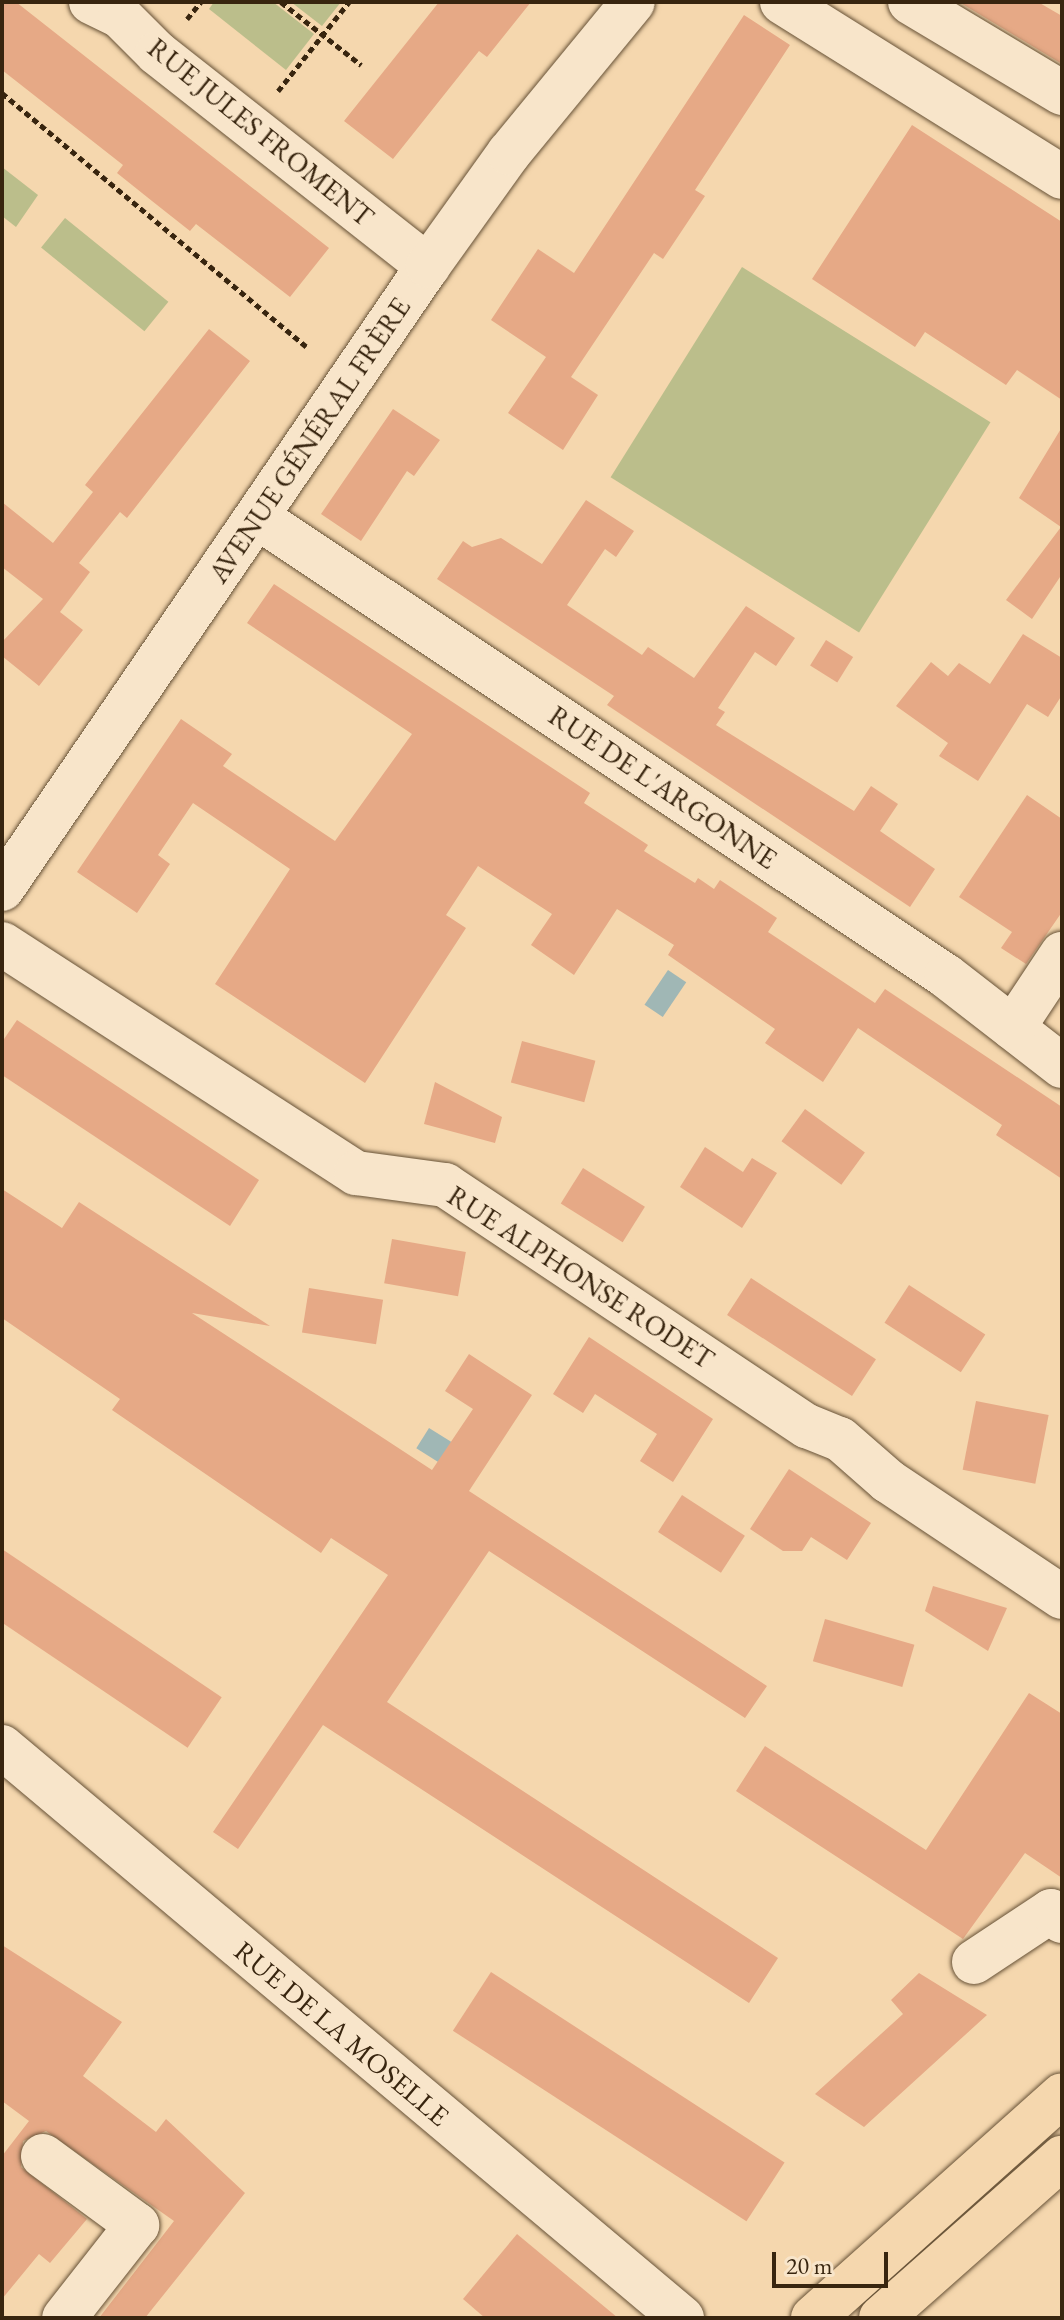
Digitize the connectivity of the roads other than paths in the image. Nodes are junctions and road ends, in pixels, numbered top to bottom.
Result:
1 (91, 2) edge
2 (633, 2) edge
3 (782, 2) edge
4 (910, 2) edge
5 (1062, 93) edge
6 (1062, 177) edge
7 (428, 266) junction
8 (257, 517) junction
9 (2, 889) edge
10 (2, 944) edge
11 (1062, 954) edge
12 (1013, 1028) junction
13 (1062, 1066) edge
14 (1062, 1597) edge
15 (2, 1747) edge
16 (1062, 1921) edge
17 (974, 1962) dead end
18 (1062, 2095) edge
19 (43, 2156) dead end
20 (1062, 2158) edge
21 (64, 2318) edge
22 (682, 2318) edge
23 (813, 2318) edge
24 (881, 2318) edge

1 - 7 street, RUE JULES FROMENT
2 - 7 street, AVENUE GÉNÉRAL FRÈRE
3 - 6 street
4 - 5 street
7 - 8 street, AVENUE GÉNÉRAL FRÈRE
8 - 9 street, AVENUE GÉNÉRAL FRÈRE
8 - 12 street, RUE DE L'ARGONNE
10 - 14 street, RUE ALPHONSE RODET
11 - 12 street
12 - 13 street, RUE DE L'ARGONNE
15 - 22 street, RUE DE LA MOSELLE
16 - 17 street
18 - 23 main road
19 - 21 street
20 - 24 main road

